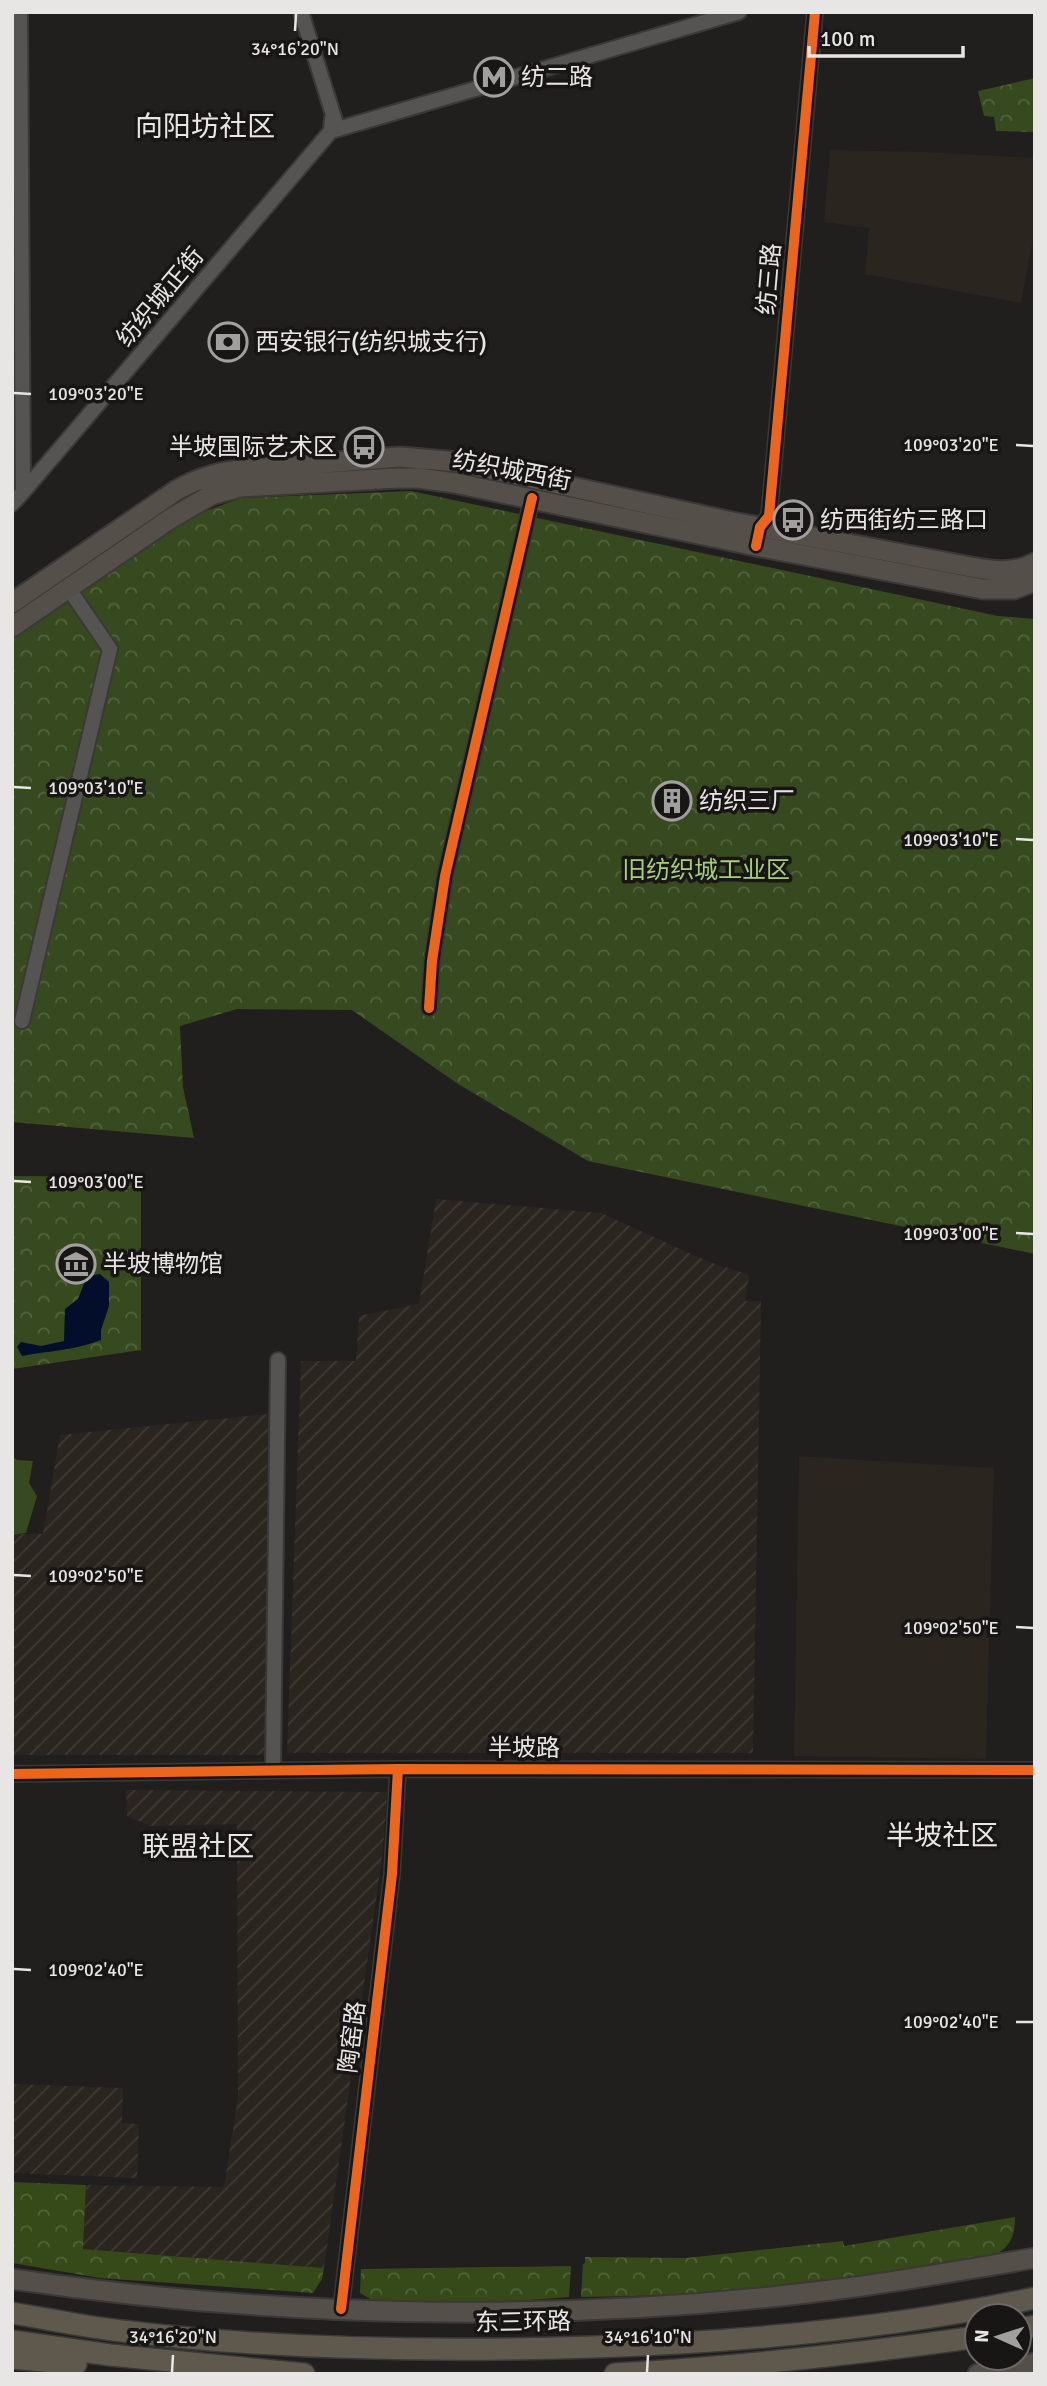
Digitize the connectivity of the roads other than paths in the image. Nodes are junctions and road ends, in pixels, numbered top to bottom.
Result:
1 (20, 12) edge
2 (301, 12) edge
3 (705, 12) edge
4 (739, 12) edge
5 (816, 12) edge
6 (333, 126) junction
7 (23, 492) junction
8 (532, 498) junction
9 (12, 504) edge
10 (760, 527) junction
11 (756, 546) junction
12 (1035, 563) edge
13 (1035, 582) edge
14 (69, 589) junction
15 (12, 603) edge
16 (12, 627) edge
17 (429, 1008) dead end
18 (22, 1021) dead end
19 (278, 1360) dead end
20 (398, 1769) junction
21 (273, 1770) junction
22 (1035, 1770) edge
23 (12, 1774) edge
24 (1035, 2258) edge
25 (12, 2279) edge
26 (1035, 2298) edge
27 (12, 2300) edge
28 (341, 2309) junction
29 (12, 2313) edge
30 (122, 2331) junction
31 (963, 2339) edge
32 (12, 2341) edge
33 (12, 2358) edge
34 (180, 2374) edge
35 (304, 2374) edge
36 (615, 2374) edge

1 - 7 street
2 - 6 street
3 - 6 street
4 - 6 street
5 - 10 street, 纺三路
6 - 7 street, 纺织城正街
7 - 9 street, 纺织城正街
8 - 11 main road, 纺织城西街
8 - 14 main road, 纺织城西街
8 - 17 street
10 - 11 street, 纺三路
10 - 12 main road, 纺织城西街
10 - 15 main road, 纺织城西街
11 - 13 main road, 纺织城西街
14 - 16 main road, 纺织城西街
14 - 18 street
19 - 21 street
20 - 21 street, 半坡路
20 - 22 street, 半坡路
20 - 28 street, 陶窑路
21 - 23 street, 半坡路
24 - 28 main road
25 - 28 main road
26 - 30 highway, 东三环路
27 - 30 highway
29 - 30 highway, 东三环路
31 - 36 highway
32 - 35 highway
33 - 34 highway

